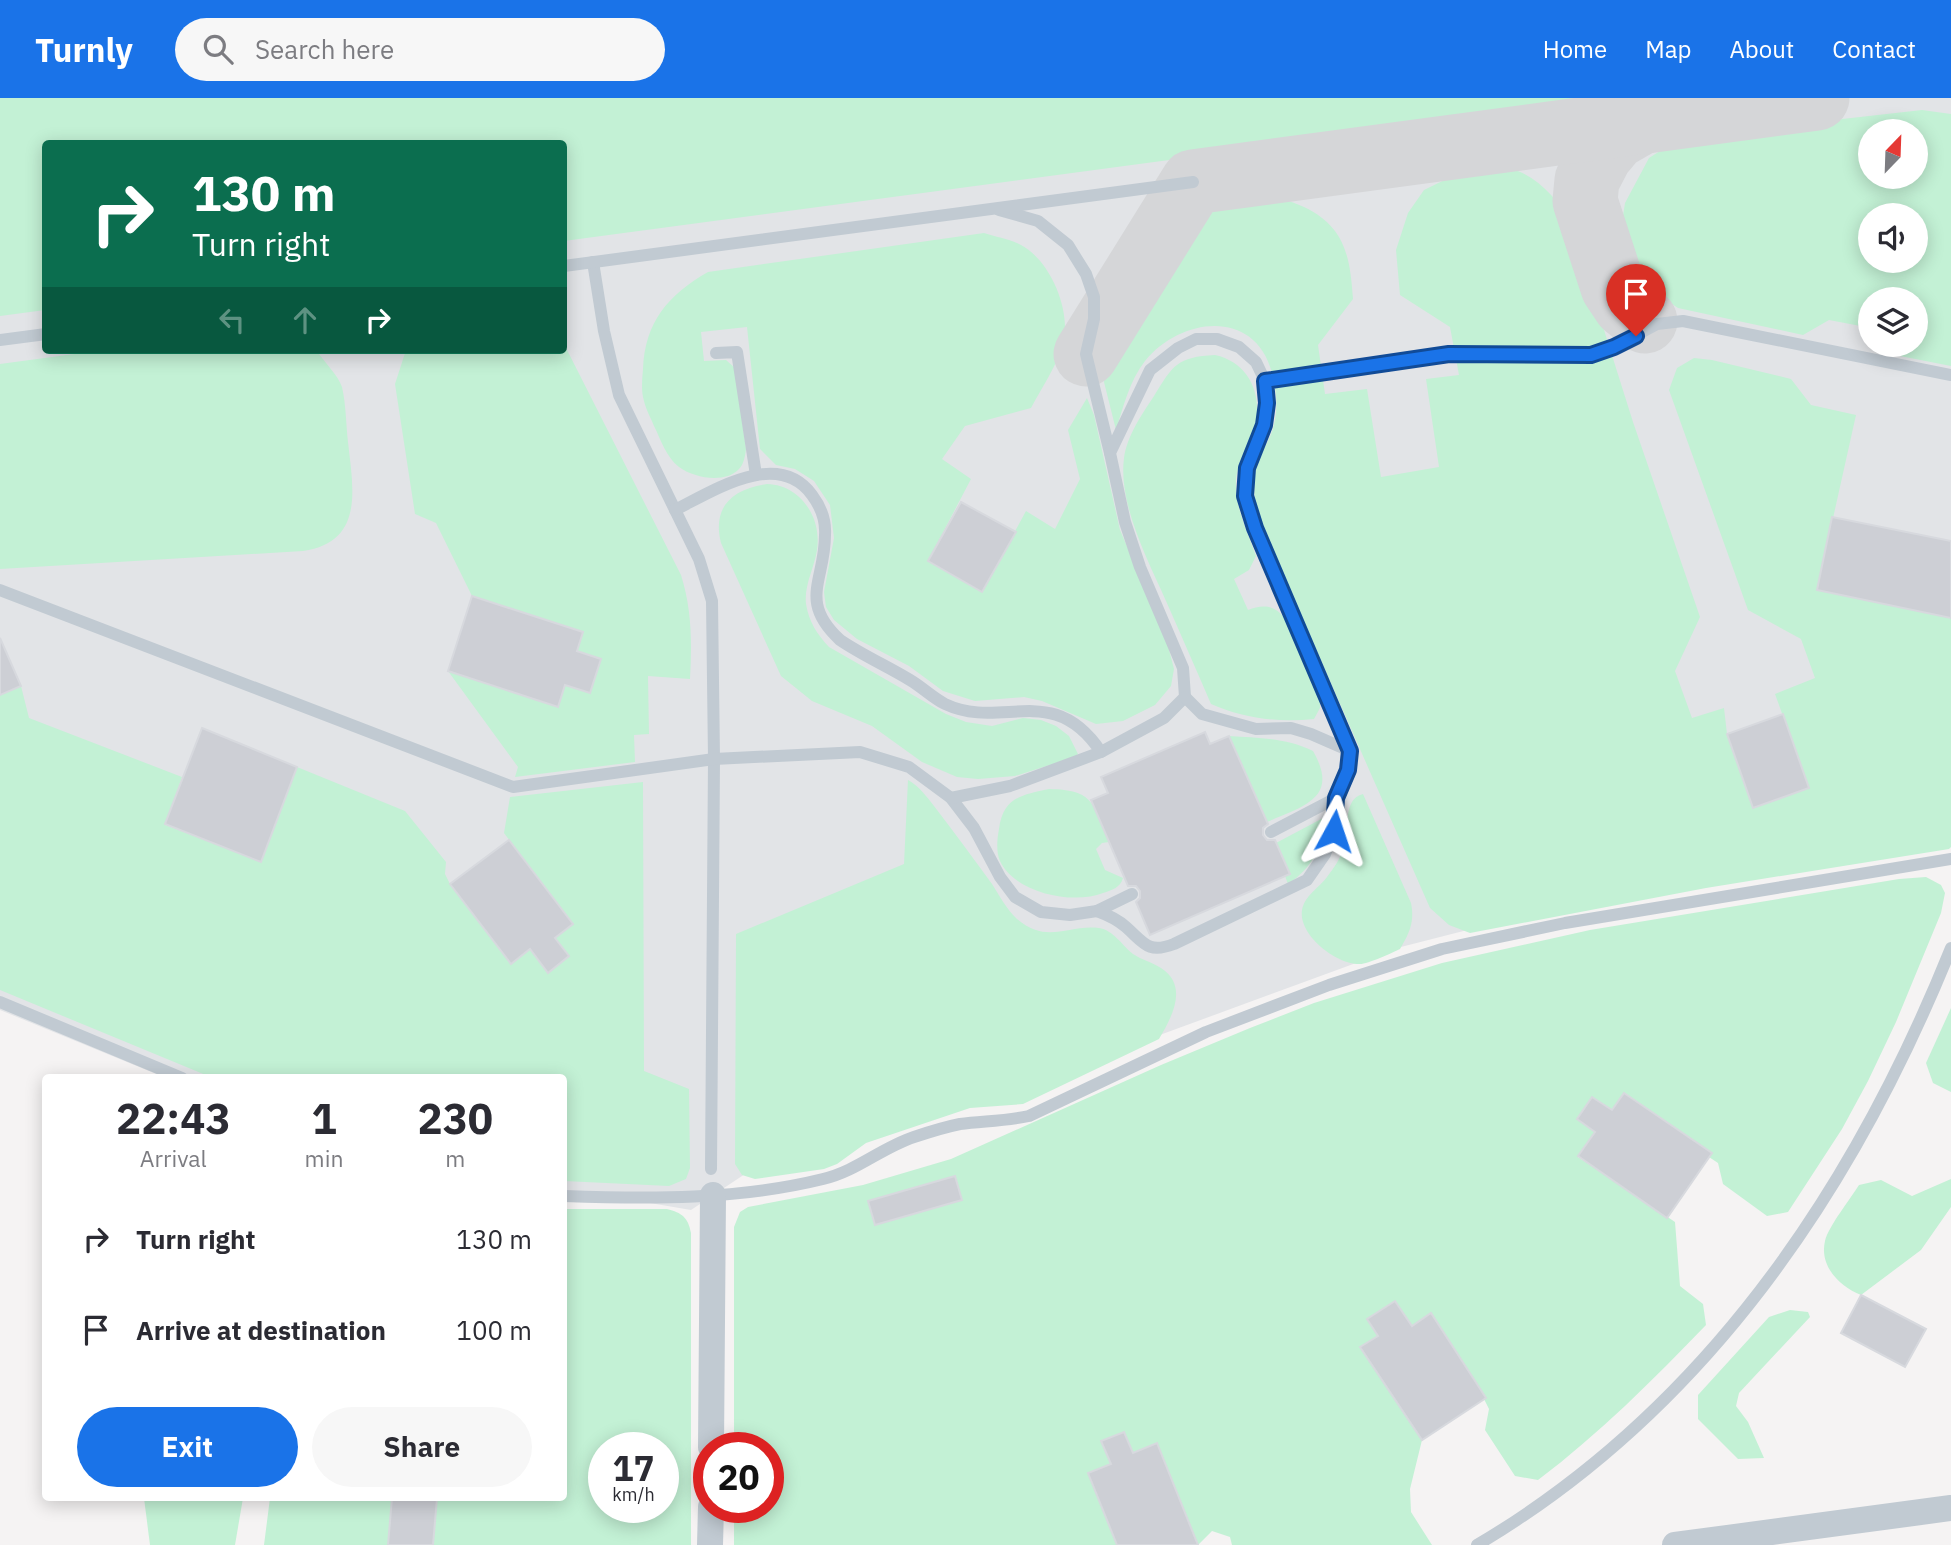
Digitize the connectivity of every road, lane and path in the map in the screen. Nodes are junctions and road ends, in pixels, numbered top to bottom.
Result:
1 (1193, 182) dead end
2 (994, 209) junction
3 (593, 262) junction
4 (567, 266) edge
5 (42, 335) edge
6 (0, 340) edge
7 (716, 353) dead end
8 (1951, 376) edge
9 (1265, 381) junction
10 (1110, 453) junction
11 (756, 475) junction
12 (675, 510) junction
13 (0, 590) edge
14 (1185, 697) junction
15 (1350, 751) junction
16 (1101, 752) junction
17 (714, 759) junction
18 (951, 798) junction
19 (1336, 798) junction
20 (1271, 832) dead end
21 (1951, 859) edge
22 (1132, 894) dead end
23 (1097, 911) junction
24 (1951, 948) edge
25 (0, 1002) edge
26 (172, 1074) edge
27 (711, 1169) dead end
28 (713, 1195) junction
29 (567, 1196) edge
30 (711, 1432) edge
31 (1951, 1508) edge
32 (710, 1523) edge
33 (710, 1545) edge
34 (1477, 1545) edge
35 (1675, 1545) edge

1 - 2 lane
2 - 3 lane
2 - 10 lane
3 - 4 lane
3 - 12 lane
5 - 6 lane
7 - 11 lane
8 - 9 lane
9 - 10 lane
9 - 15 lane
10 - 14 lane
11 - 12 lane
11 - 16 lane
12 - 17 lane
13 - 17 lane
14 - 15 lane
14 - 16 lane
15 - 19 lane
16 - 18 lane
17 - 18 lane
17 - 27 lane
18 - 23 lane
19 - 20 lane
19 - 23 lane
21 - 28 lane
22 - 23 lane
24 - 34 lane
25 - 26 lane
28 - 29 lane
28 - 30 street
31 - 35 street
32 - 33 street

